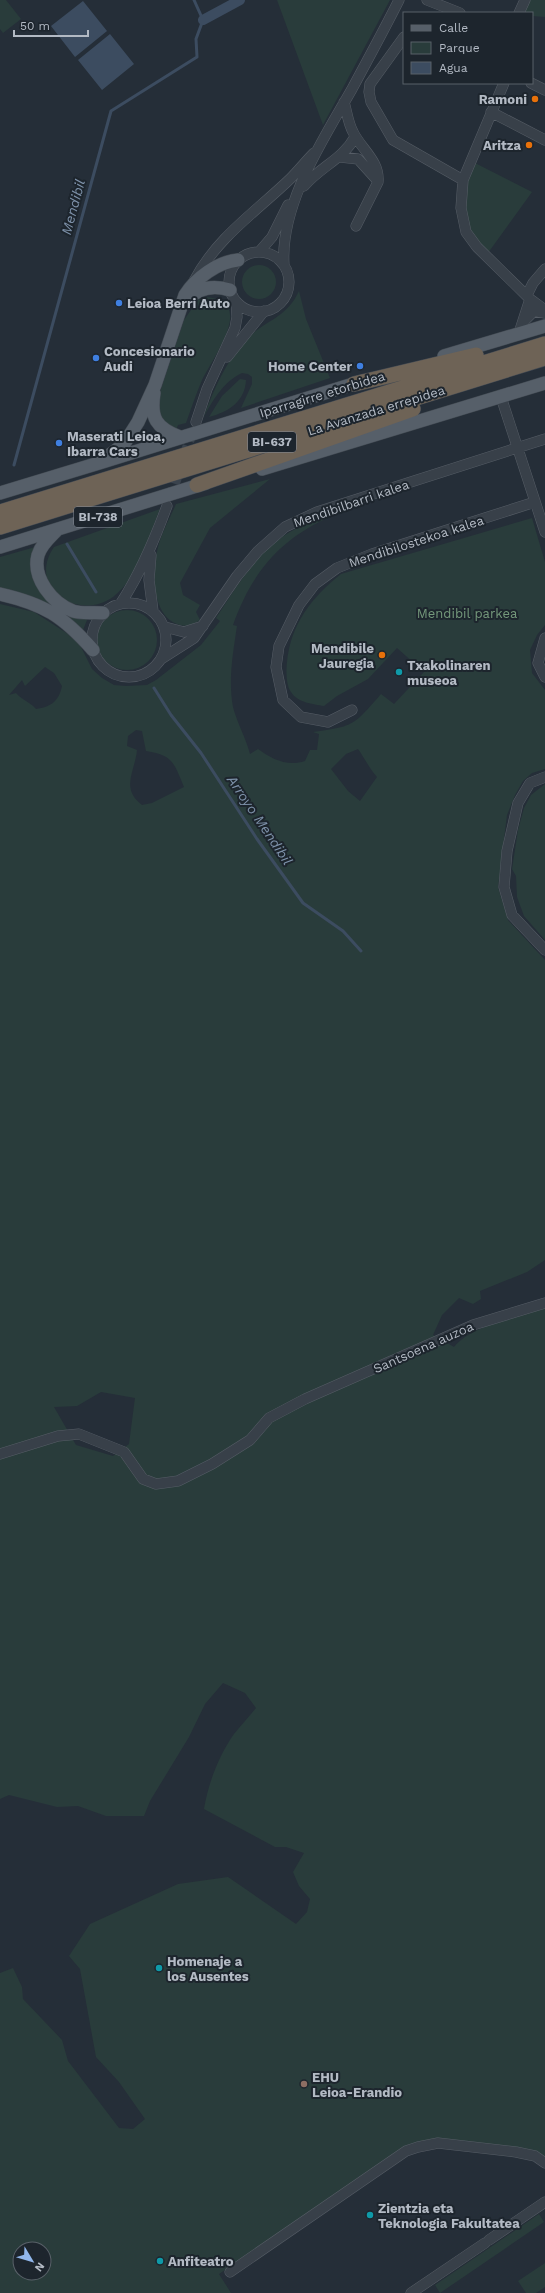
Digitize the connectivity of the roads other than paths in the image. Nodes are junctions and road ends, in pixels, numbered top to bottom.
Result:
1 (399, 0) edge
2 (427, 0) edge
3 (524, 0) edge
4 (457, 12) edge
5 (519, 12) edge
6 (403, 38) edge
7 (504, 84) edge
8 (533, 84) edge
9 (545, 90) edge
10 (344, 102) junction
11 (491, 112) junction
12 (333, 122) junction
13 (354, 134) junction
14 (545, 140) edge
15 (321, 144) junction
16 (340, 157) junction
17 (463, 180) junction
18 (378, 182) junction
19 (296, 198) junction
20 (356, 226) dead end
21 (259, 252) junction
22 (238, 260) junction
23 (284, 265) junction
24 (545, 269) edge
25 (192, 286) junction
26 (233, 295) junction
27 (529, 297) junction
28 (181, 305) junction
29 (264, 311) junction
30 (545, 311) edge
31 (545, 326) edge
32 (521, 328) junction
33 (545, 340) edge
34 (545, 344) edge
35 (545, 358) edge
36 (545, 361) edge
37 (545, 383) edge
38 (354, 384) junction
39 (155, 385) junction
40 (207, 389) junction
41 (501, 397) junction
42 (196, 422) tunnel mouth
43 (180, 437) junction
44 (545, 439) edge
45 (517, 448) junction
46 (99, 463) junction
47 (115, 475) junction
48 (197, 485) junction
49 (0, 493) edge
50 (535, 502) junction
51 (0, 506) edge
52 (167, 506) tunnel mouth
53 (0, 512) edge
54 (0, 527) edge
55 (57, 530) junction
56 (545, 532) edge
57 (0, 547) edge
58 (151, 549) junction
59 (0, 594) edge
60 (121, 603) junction
61 (153, 610) junction
62 (103, 613) junction
63 (203, 626) junction
64 (164, 627) junction
65 (545, 638) edge
66 (93, 650) junction
67 (162, 659) junction
68 (545, 678) edge
69 (352, 710) dead end
70 (545, 777) edge
71 (545, 950) edge
72 (545, 1303) edge
73 (0, 1454) edge
74 (545, 2163) edge
75 (545, 2202) edge
76 (230, 2272) dead end
77 (412, 2293) edge

1 - 10 street
2 - 4 street
3 - 5 street
6 - 17 street
7 - 11 street
8 - 9 street
10 - 12 street
10 - 13 street
11 - 14 street
11 - 17 street
12 - 13 street
12 - 15 street
13 - 16 street
13 - 18 street
15 - 19 street
15 - 21 street
15 - 25 street
16 - 18 street
16 - 19 street
17 - 27 street
18 - 20 street
19 - 23 street
21 - 22 street
21 - 23 street
22 - 25 main road
22 - 26 street
23 - 29 street
24 - 27 street
25 - 28 main road
26 - 28 main road
26 - 29 street
26 - 40 street
27 - 30 street
27 - 32 street
28 - 39 main road
29 - 40 street
30 - 32 street
31 - 32 main road, Iparragirre etorbidea
32 - 38 main road, Iparragirre etorbidea
33 - 38 highway
34 - 47 highway, La Avanzada errepidea / BI-637
35 - 54 highway, La Avanzada errepidea / BI-637
36 - 48 highway
37 - 41 main road
38 - 43 main road, Iparragirre etorbidea
39 - 43 main road
39 - 46 main road
40 - 42 street
41 - 45 street
41 - 48 main road
43 - 46 main road, Iparragirre etorbidea
44 - 45 street, Mendibilbarri kalea
45 - 50 street
45 - 63 street, Mendibilbarri kalea
46 - 49 main road, Iparragirre etorbidea
47 - 51 highway
47 - 53 highway, La Avanzada errepidea / BI-637
48 - 55 main road, BI-738
50 - 56 street
50 - 69 street, Mendibilostekoa kalea
52 - 58 street
55 - 57 main road, BI-738
55 - 62 main road
58 - 60 street
58 - 61 street
59 - 66 main road
60 - 61 street
60 - 62 street
61 - 64 street
62 - 66 street
63 - 64 street
63 - 67 street, Mendibilbarri kalea
64 - 67 street
65 - 68 street
66 - 67 street
70 - 71 street
72 - 73 street, Santsoena auzoa
74 - 76 street
75 - 77 street

